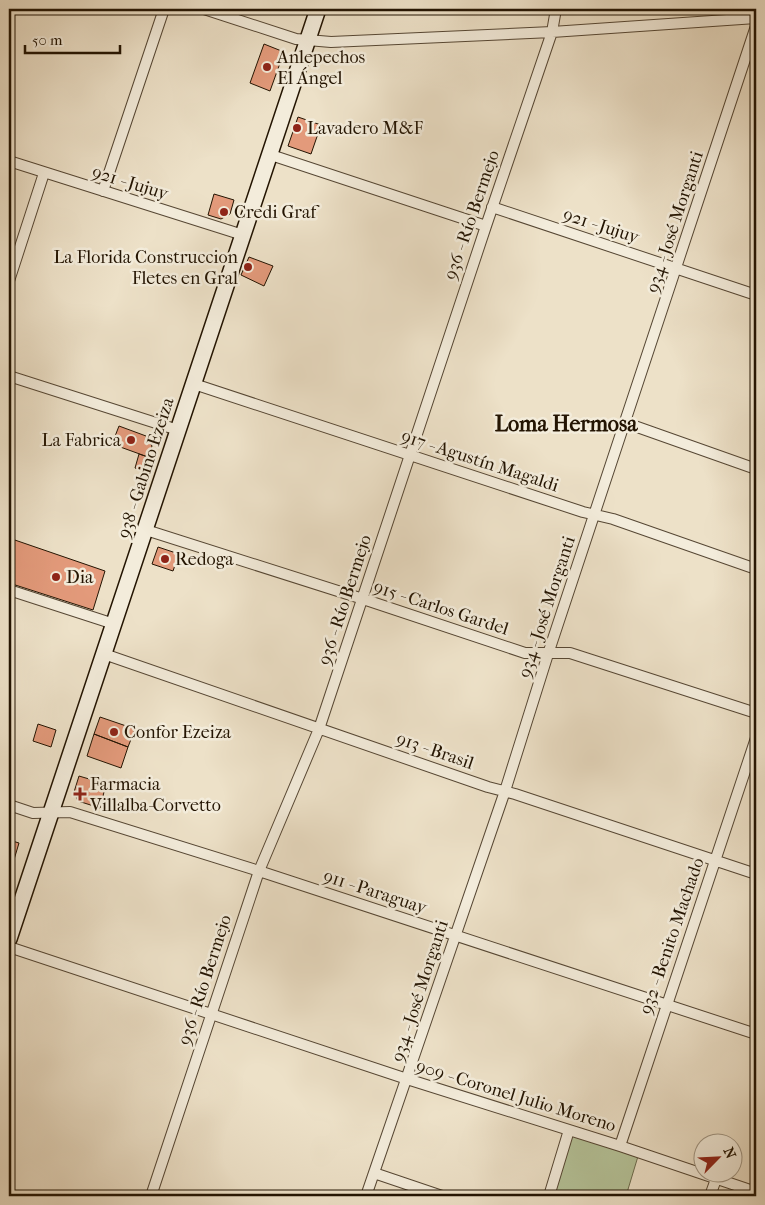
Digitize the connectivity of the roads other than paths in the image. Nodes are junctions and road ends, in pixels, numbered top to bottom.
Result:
1 (164, 9) edge
2 (204, 9) edge
3 (318, 9) edge
4 (556, 9) edge
5 (756, 18) edge
6 (756, 26) edge
7 (552, 32) junction
8 (307, 41) junction
9 (271, 155) junction
10 (9, 161) edge
11 (44, 173) junction
12 (103, 191) junction
13 (492, 207) junction
14 (486, 226) junction
15 (243, 235) junction
16 (676, 269) junction
17 (9, 281) edge
18 (756, 295) edge
19 (9, 376) edge
20 (194, 384) junction
21 (626, 423) junction
22 (178, 430) junction
23 (410, 455) junction
24 (756, 469) edge
25 (594, 515) junction
26 (146, 530) junction
27 (756, 569) edge
28 (9, 590) edge
29 (362, 599) junction
30 (114, 624) junction
31 (104, 654) junction
32 (548, 654) junction
33 (756, 713) edge
34 (319, 729) junction
35 (756, 738) edge
36 (505, 792) junction
37 (9, 805) edge
38 (51, 813) junction
39 (715, 859) junction
40 (259, 871) junction
41 (756, 874) edge
42 (455, 935) junction
43 (9, 939) edge
44 (9, 947) edge
45 (666, 1005) junction
46 (210, 1014) junction
47 (756, 1034) edge
48 (407, 1079) junction
49 (569, 1130) junction
50 (620, 1146) junction
51 (692, 1171) edge
52 (374, 1173) junction
53 (715, 1182) edge
54 (725, 1182) edge
55 (756, 1192) edge
56 (151, 1196) edge
57 (366, 1196) edge
58 (442, 1196) edge
59 (549, 1196) edge
60 (710, 1196) edge

1 - 12 street
2 - 8 street
3 - 8 street, 938 - Gabino Ezeiza
4 - 7 street, 936 - Río Bermejo
5 - 7 street
6 - 16 street, 934 - José Morganti
7 - 8 street
7 - 13 street, 936 - Río Bermejo
8 - 9 street, 938 - Gabino Ezeiza
9 - 14 street
9 - 15 street, 938 - Gabino Ezeiza
10 - 11 street, 921 - Jujuy
11 - 12 street, 921 - Jujuy
11 - 17 street
12 - 15 street, 921 - Jujuy
13 - 14 street, 936 - Río Bermejo
13 - 16 street, 921 - Jujuy
14 - 23 street, 936 - Río Bermejo
15 - 20 street, 938 - Gabino Ezeiza
16 - 18 street, 921 - Jujuy
16 - 21 street, 934 - José Morganti
19 - 22 street
20 - 22 street, 938 - Gabino Ezeiza
20 - 23 street, 917 - Agustín Magaldi
21 - 24 street
21 - 25 street, 934 - José Morganti
22 - 26 street, 938 - Gabino Ezeiza
23 - 25 street, 917 - Agustín Magaldi
23 - 29 street, 936 - Río Bermejo
25 - 27 street, 917 - Agustín Magaldi
25 - 32 street, 934 - José Morganti
26 - 29 street, 915 - Carlos Gardel
26 - 30 street, 938 - Gabino Ezeiza
28 - 30 street
29 - 32 street, 915 - Carlos Gardel
29 - 34 street, 936 - Río Bermejo
30 - 31 street, 938 - Gabino Ezeiza
31 - 34 street, 913 - Brasil
31 - 38 street, 938 - Gabino Ezeiza
32 - 33 street, 915 - Carlos Gardel
32 - 36 street, 934 - José Morganti
34 - 36 street, 913 - Brasil
34 - 40 street, 936 - Río Bermejo
35 - 39 street, 932 - Benito Machado
36 - 39 street, 913 - Brasil
36 - 42 street, 934 - José Morganti
37 - 38 street, 911 - Paraguay
38 - 40 street, 911 - Paraguay
38 - 43 street, 938 - Gabino Ezeiza
39 - 41 street, 913 - Brasil
39 - 45 street, 932 - Benito Machado
40 - 42 street, 911 - Paraguay
40 - 46 street, 936 - Río Bermejo
42 - 45 street, 911 - Paraguay
42 - 48 street, 934 - José Morganti
44 - 46 street, 909 - Coronel Julio Moreno
45 - 47 street, 911 - Paraguay
45 - 50 street, 932 - Benito Machado
46 - 48 street, 909 - Coronel Julio Moreno
46 - 56 street, 936 - Río Bermejo
48 - 49 street, 909 - Coronel Julio Moreno
48 - 52 street, 934 - José Morganti
49 - 50 street, 909 - Coronel Julio Moreno
49 - 59 street
50 - 51 street, 909 - Coronel Julio Moreno
52 - 57 street, 934 - José Morganti
52 - 58 street
53 - 60 street
54 - 55 street, 909 - Coronel Julio Moreno

